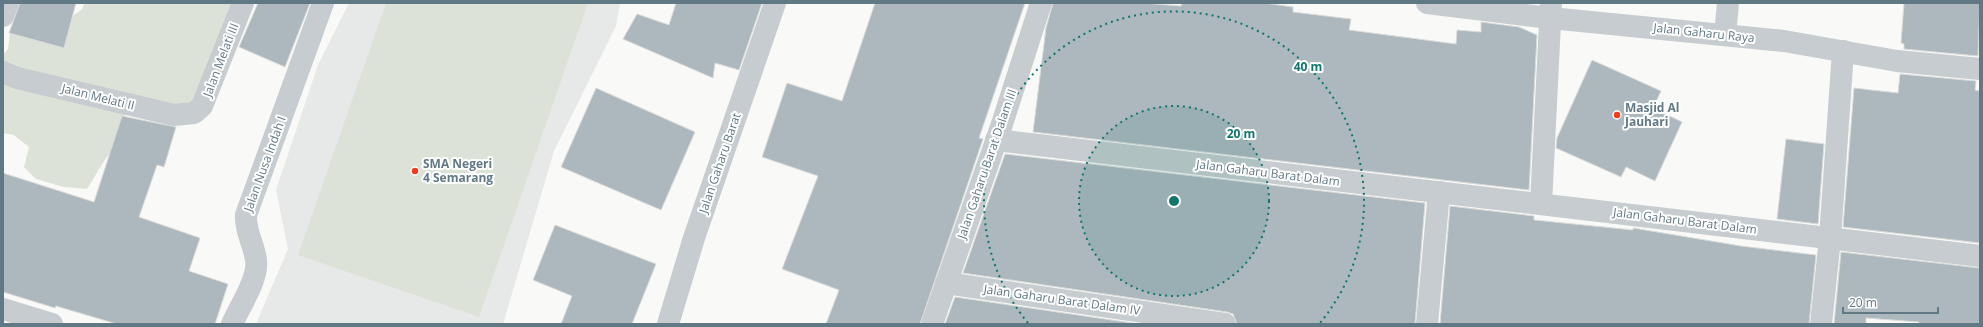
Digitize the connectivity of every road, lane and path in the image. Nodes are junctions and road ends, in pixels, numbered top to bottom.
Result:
1 (8, 3) edge
2 (243, 3) edge
3 (323, 3) edge
4 (775, 3) edge
5 (1041, 3) edge
6 (1427, 3) edge
7 (1728, 3) edge
8 (1551, 11) edge
9 (3, 16) edge
10 (1725, 35) junction
11 (1843, 51) junction
12 (1980, 69) edge
13 (3, 72) edge
14 (194, 113) joint
15 (996, 140) junction
16 (1439, 192) junction
17 (1541, 204) junction
18 (1830, 238) junction
19 (1980, 256) edge
20 (946, 282) junction
21 (3, 309) edge
22 (52, 324) edge
23 (232, 324) edge
24 (668, 324) edge
25 (932, 324) edge
26 (1225, 324) edge
27 (1427, 324) edge
28 (1821, 324) edge

1 - 9 street
2 - 14 street, Jalan Melati III
3 - 23 street, Jalan Nusa Indah I
4 - 24 street, Jalan Gaharu Barat
5 - 15 street, Jalan Gaharu Barat Dalam III
6 - 8 street, Jalan Gaharu Raya
7 - 10 street
8 - 10 street, Jalan Gaharu Raya
8 - 17 street
10 - 11 street, Jalan Gaharu Raya
11 - 12 street, Jalan Gaharu Raya
11 - 18 street
13 - 14 street, Jalan Melati II
15 - 16 street, Jalan Gaharu Barat Dalam
15 - 20 street, Jalan Gaharu Barat Dalam III
16 - 17 street, Jalan Gaharu Barat Dalam
16 - 27 street
17 - 18 street, Jalan Gaharu Barat Dalam
18 - 19 street, Jalan Gaharu Barat Dalam
18 - 28 street
20 - 25 street, Jalan Gaharu Barat Dalam III
20 - 26 street, Jalan Gaharu Barat Dalam IV
21 - 22 street

